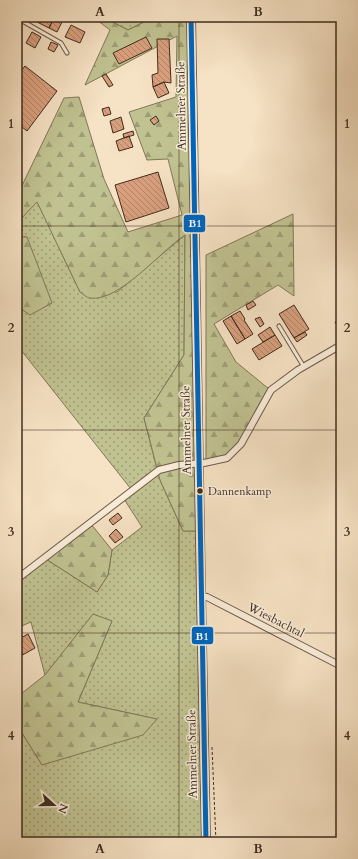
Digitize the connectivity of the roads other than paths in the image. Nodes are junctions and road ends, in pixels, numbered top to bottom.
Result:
1 (191, 17) edge
2 (17, 18) edge
3 (67, 53) dead end
4 (279, 326) dead end
5 (341, 345) edge
6 (304, 367) junction
7 (198, 463) junction
8 (17, 579) edge
9 (200, 596) junction
10 (341, 666) edge
11 (206, 842) edge

1 - 7 street, Ammelner Straße
2 - 3 lane
4 - 6 lane
5 - 6 street
6 - 7 street
7 - 8 street
7 - 9 street, Ammelner Straße
9 - 10 street, Wiesbachtal
9 - 11 street, Ammelner Straße

